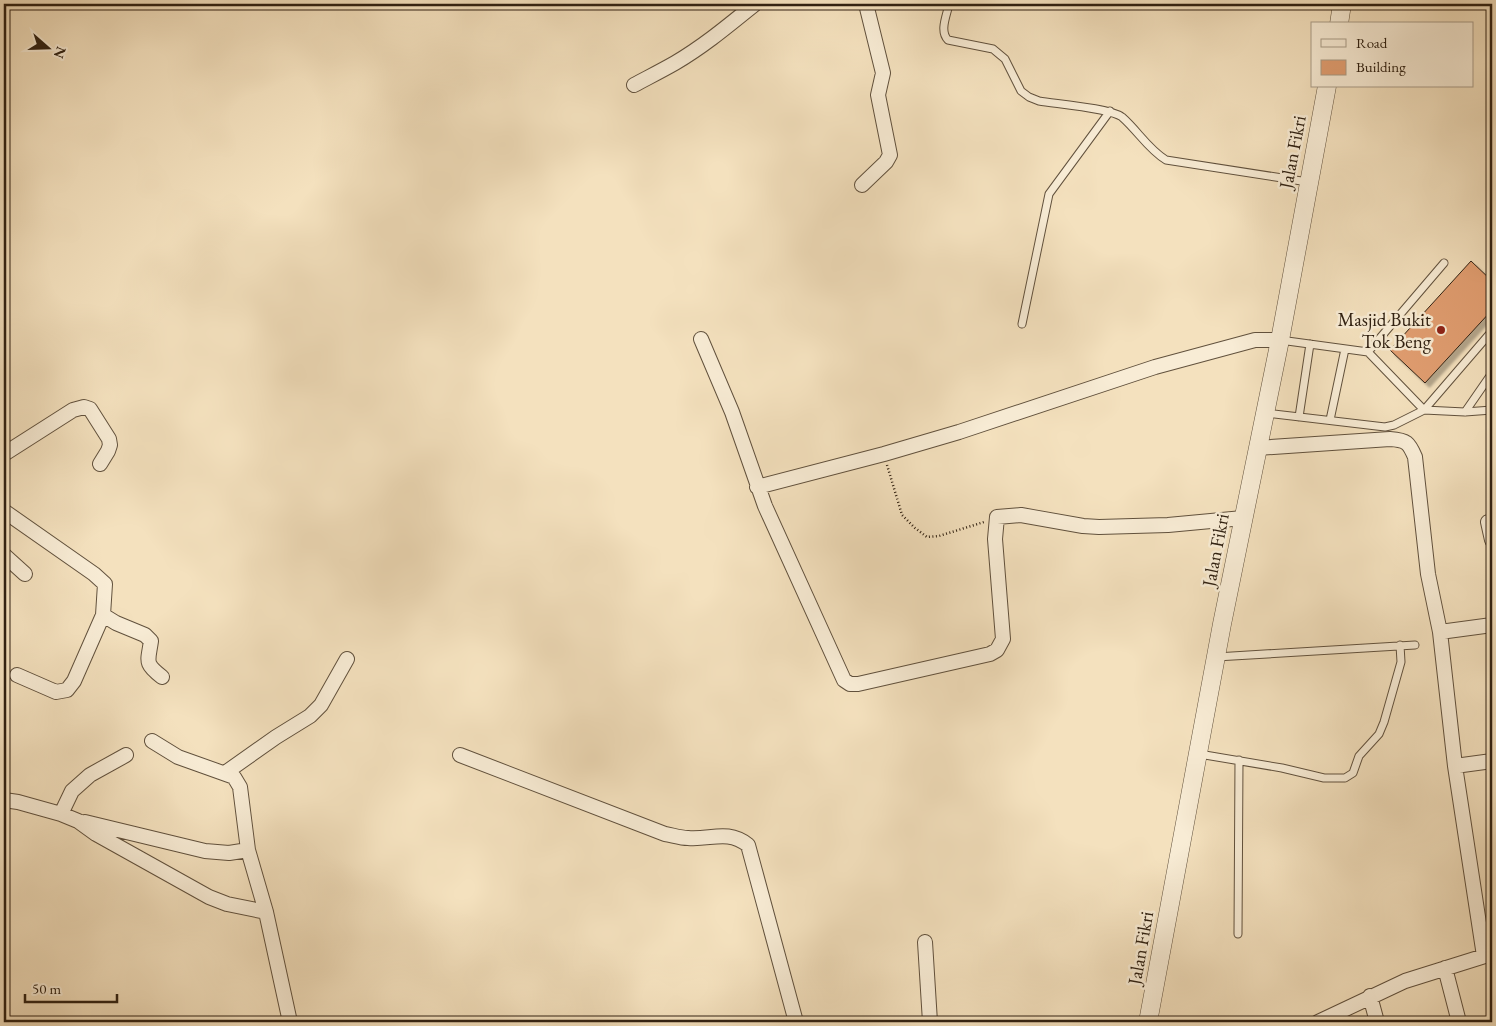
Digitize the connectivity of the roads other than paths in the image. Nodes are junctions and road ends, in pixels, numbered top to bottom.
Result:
1 (755, 4) edge
2 (866, 4) edge
3 (949, 4) edge
4 (1342, 4) edge
5 (1338, 22) edge
6 (634, 85) dead end
7 (1326, 88) edge
8 (1110, 111) junction
9 (1308, 182) junction
10 (862, 185) dead end
11 (1444, 263) dead end
12 (1022, 324) dead end
13 (1492, 331) edge
14 (701, 339) dead end
15 (1280, 340) junction
16 (1310, 344) junction
17 (1345, 349) junction
18 (1368, 352) junction
19 (1492, 373) edge
20 (1424, 410) junction
21 (1492, 410) edge
22 (1465, 412) junction
23 (1264, 413) junction
24 (1299, 417) junction
25 (1330, 420) junction
26 (1257, 448) junction
27 (4, 454) edge
28 (100, 464) dead end
29 (758, 487) junction
30 (4, 511) edge
31 (1243, 518) junction
32 (1488, 522) dead end
33 (1492, 540) edge
34 (4, 555) edge
35 (25, 574) dead end
36 (103, 615) junction
37 (1492, 625) edge
38 (1440, 632) junction
39 (1400, 645) junction
40 (1415, 645) dead end
41 (1216, 657) junction
42 (347, 659) dead end
43 (17, 675) dead end
44 (162, 677) dead end
45 (152, 741) dead end
46 (1198, 754) junction
47 (126, 755) dead end
48 (460, 755) dead end
49 (1239, 760) junction
50 (1492, 761) edge
51 (1455, 766) junction
52 (226, 773) junction
53 (4, 800) edge
54 (61, 814) junction
55 (78, 821) junction
56 (248, 850) junction
57 (266, 912) junction
58 (1238, 934) dead end
59 (925, 942) dead end
60 (1488, 955) edge
61 (1445, 968) junction
62 (1370, 996) junction
63 (290, 1022) edge
64 (796, 1022) edge
65 (930, 1022) edge
66 (1148, 1022) edge
67 (1318, 1022) edge
68 (1377, 1022) edge
69 (1460, 1022) edge

1 - 6 street
2 - 10 street
3 - 8 lane
4 - 5 street
7 - 9 street, Jalan Fikri
8 - 9 lane
8 - 12 lane
9 - 15 street, Jalan Fikri
11 - 18 lane
13 - 20 lane
14 - 29 street
15 - 16 lane
15 - 23 street, Jalan Fikri
15 - 29 street
16 - 17 lane
16 - 24 lane
17 - 18 lane
17 - 25 lane
18 - 20 lane
19 - 22 lane
20 - 22 lane
20 - 25 lane
21 - 22 lane
23 - 24 lane
23 - 26 street, Jalan Fikri
24 - 25 lane
26 - 31 street, Jalan Fikri
26 - 38 street
27 - 28 street
29 - 31 street
30 - 36 street
31 - 41 street, Jalan Fikri
32 - 33 street
34 - 35 street
36 - 43 street
36 - 44 street
37 - 38 street
38 - 51 street
39 - 40 lane
39 - 41 lane
39 - 49 lane
41 - 46 street, Jalan Fikri
42 - 52 street
45 - 52 street
46 - 49 lane
46 - 66 street, Jalan Fikri
47 - 54 street
48 - 64 street
49 - 58 lane
50 - 51 street
51 - 60 street
52 - 56 street
53 - 54 street
54 - 55 street
55 - 56 street
55 - 57 street
56 - 57 street
57 - 63 street
59 - 65 street
60 - 61 street
61 - 62 street
61 - 69 street
62 - 67 street
62 - 68 street

